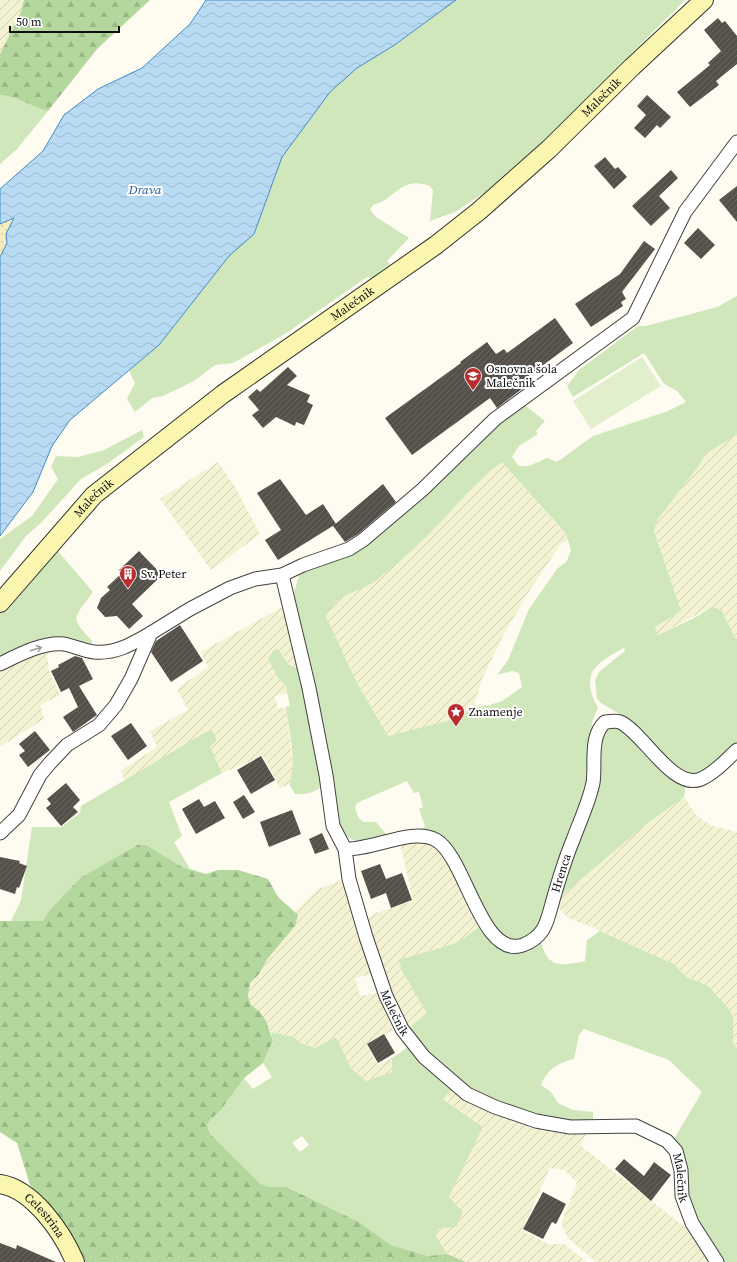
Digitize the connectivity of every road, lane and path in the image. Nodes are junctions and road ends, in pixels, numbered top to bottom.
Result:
1 (704, 0) edge
2 (737, 142) edge
3 (282, 575) junction
4 (0, 602) edge
5 (151, 633) junction
6 (0, 664) edge
7 (737, 750) edge
8 (0, 833) edge
9 (345, 849) junction
10 (0, 1184) edge
11 (75, 1262) edge
12 (717, 1262) edge

1 - 4 street, Malečnik
2 - 3 street
3 - 5 street
3 - 9 street, Malečnik
6 -> 5 street
5 - 8 street
7 - 9 street, Hrenca
9 - 12 street, Malečnik
10 - 11 street, Celestrina

